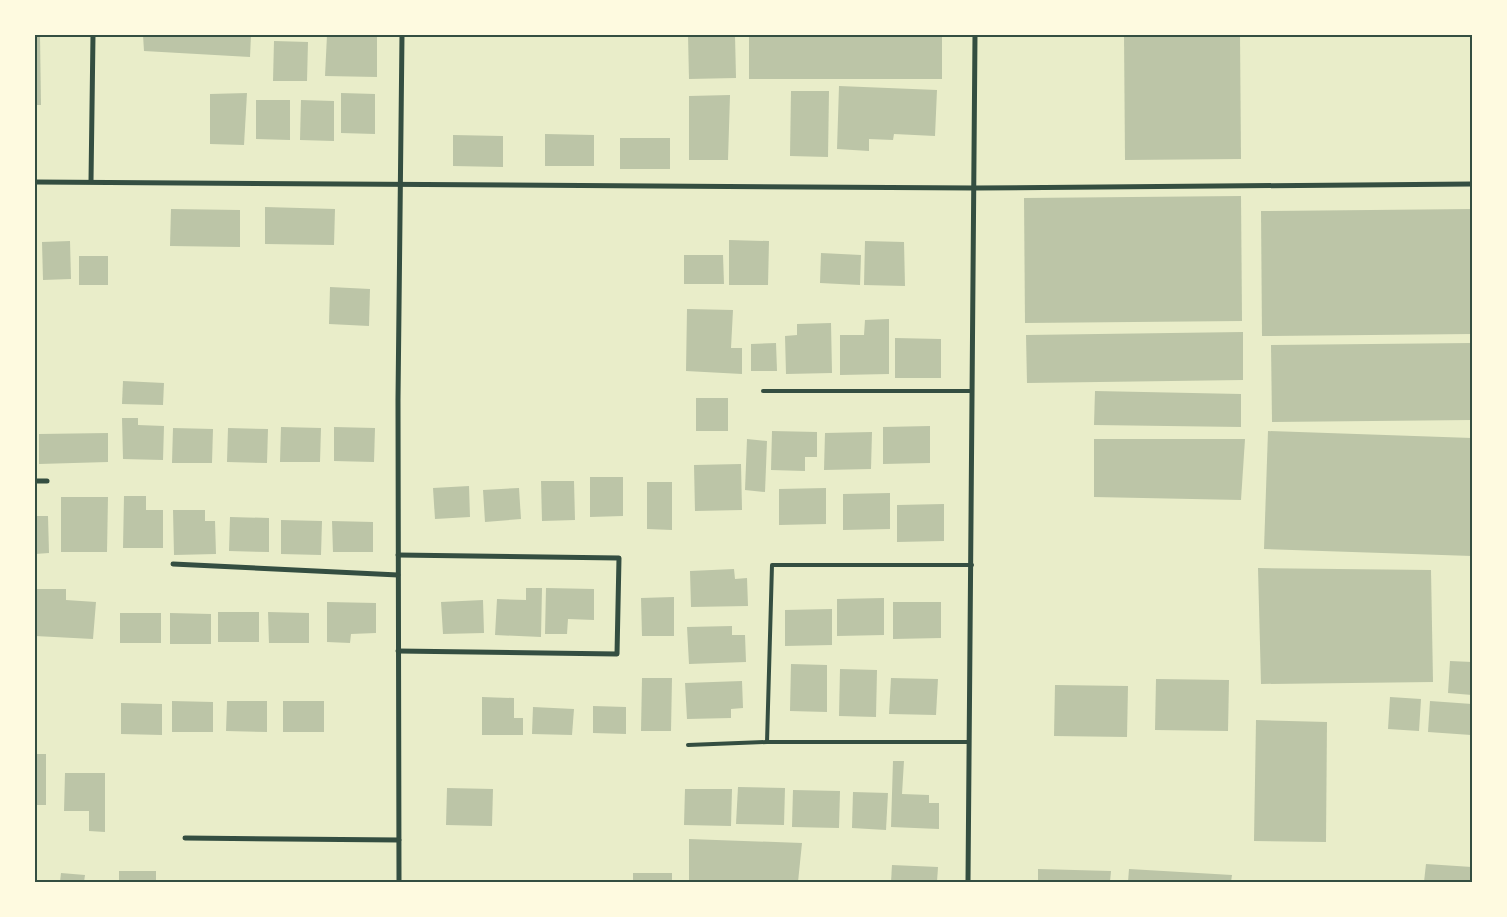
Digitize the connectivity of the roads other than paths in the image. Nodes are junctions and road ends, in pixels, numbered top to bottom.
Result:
1 (93, 35) edge
2 (402, 35) edge
3 (975, 35) edge
4 (91, 181) junction
5 (35, 182) edge
6 (402, 184) junction
7 (1472, 184) edge
8 (975, 188) junction
9 (763, 391) dead end
10 (971, 391) junction
11 (35, 481) edge
12 (47, 481) dead end
13 (398, 555) junction
14 (173, 564) dead end
15 (972, 565) junction
16 (398, 575) junction
17 (398, 651) junction
18 (766, 742) junction
19 (968, 742) junction
20 (688, 745) dead end
21 (185, 838) dead end
22 (399, 840) junction
23 (399, 882) edge
24 (968, 882) edge

1 - 4 street
2 - 6 street
3 - 8 street
4 - 5 street
4 - 6 street
6 - 8 street
6 - 13 street
7 - 8 street
8 - 10 street
9 - 10 lane
10 - 15 street
11 - 12 street
13 - 16 street
13 - 17 street
14 - 16 street
15 - 18 lane
15 - 19 street
16 - 17 street
17 - 22 street
18 - 19 lane
18 - 20 lane
19 - 24 street
21 - 22 street
22 - 23 street

